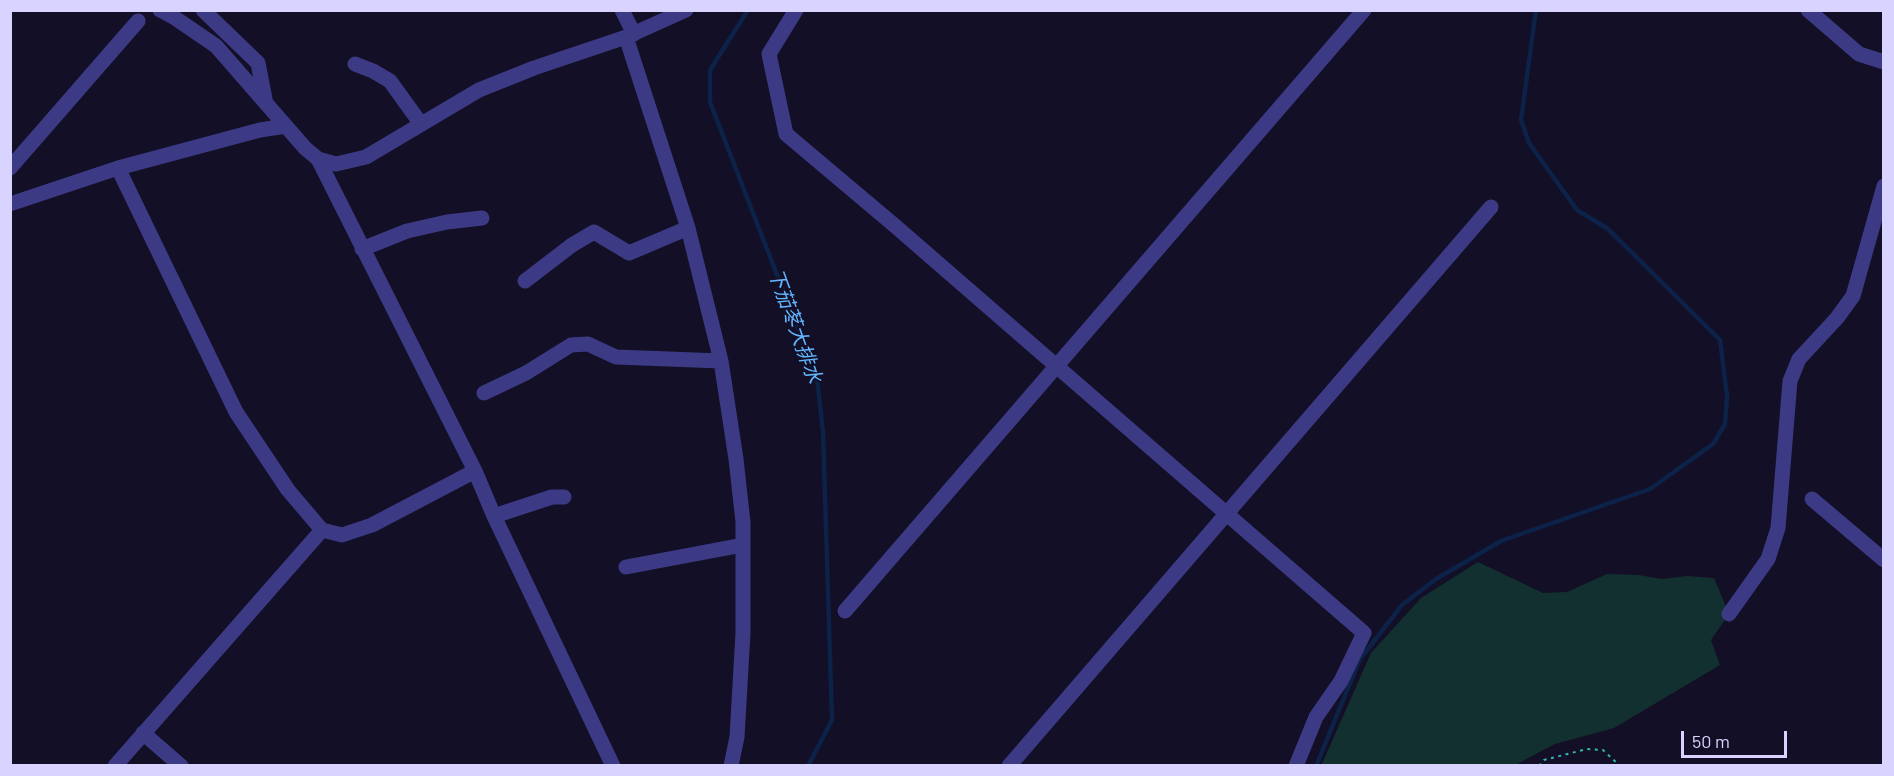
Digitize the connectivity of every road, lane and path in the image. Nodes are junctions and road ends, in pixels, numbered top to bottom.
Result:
1 (160, 10) edge
2 (203, 10) edge
3 (622, 10) edge
4 (686, 10) edge
5 (796, 10) edge
6 (1364, 10) edge
7 (1808, 10) edge
8 (138, 21) dead end
9 (630, 36) junction
10 (1884, 62) edge
11 (355, 64) dead end
12 (265, 102) junction
13 (422, 124) junction
14 (286, 126) junction
15 (318, 159) junction
16 (10, 168) edge
17 (118, 168) junction
18 (1884, 186) edge
19 (10, 204) edge
20 (1491, 207) dead end
21 (482, 218) dead end
22 (688, 228) junction
23 (362, 249) junction
24 (525, 281) dead end
25 (721, 361) junction
26 (1056, 366) junction
27 (484, 393) dead end
28 (475, 471) junction
29 (564, 497) dead end
30 (1812, 499) dead end
31 (1227, 514) junction
32 (494, 516) junction
33 (322, 530) junction
34 (743, 545) junction
35 (1884, 560) edge
36 (626, 567) dead end
37 (845, 611) dead end
38 (1729, 614) dead end
39 (143, 733) junction
40 (115, 765) edge
41 (181, 765) edge
42 (613, 765) edge
43 (731, 765) edge
44 (1009, 765) edge
45 (1296, 765) edge
46 (1539, 765) edge
47 (1620, 765) edge

1 - 12 street
2 - 12 street
3 - 9 street
4 - 9 street
5 - 26 street
6 - 26 street
7 - 10 street
8 - 16 street
9 - 13 street
9 - 22 street
11 - 13 street
12 - 14 street
13 - 15 street
14 - 15 street
14 - 17 street
15 - 23 street
17 - 19 street
17 - 33 street
18 - 38 street
20 - 31 street
21 - 23 street
22 - 24 street
22 - 25 street
23 - 28 street
25 - 27 street
25 - 34 street
26 - 31 street
26 - 37 street
28 - 32 street
28 - 33 street
29 - 32 street
30 - 35 street
31 - 44 street
31 - 45 street
32 - 42 street
33 - 39 street
34 - 36 street
34 - 43 street
39 - 40 street
39 - 41 street
46 - 47 path

